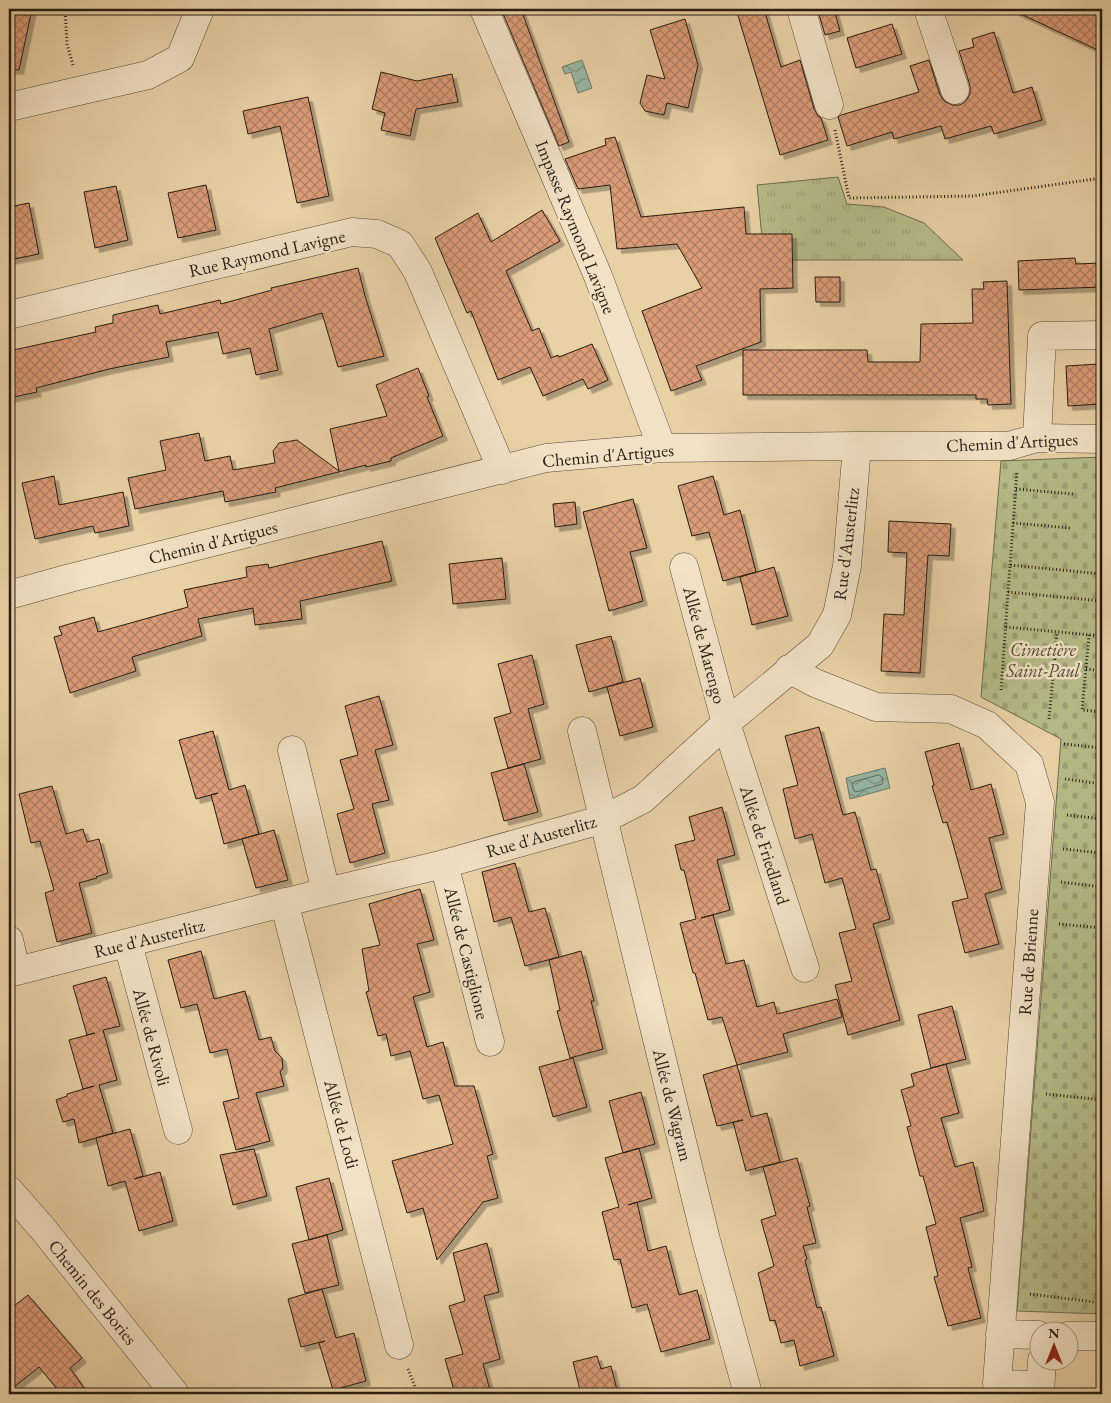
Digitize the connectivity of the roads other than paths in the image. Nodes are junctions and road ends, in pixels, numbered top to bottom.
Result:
1 (200, 9) edge
2 (484, 9) edge
3 (801, 9) edge
4 (928, 9) edge
5 (955, 90) dead end
6 (829, 105) road end
7 (9, 107) edge
8 (9, 315) edge
9 (1102, 334) edge
10 (1037, 438) junction
11 (1102, 439) edge
12 (857, 446) junction
13 (662, 448) junction
14 (502, 470) junction
15 (684, 567) dead end
16 (9, 595) edge
17 (789, 670) junction
18 (726, 723) junction
19 (582, 732) dead end
20 (292, 750) dead end
21 (604, 819) junction
22 (444, 864) junction
23 (326, 892) junction
24 (284, 902) junction
25 (9, 940) edge
26 (128, 944) junction
27 (805, 968) dead end
28 (13, 972) edge
29 (490, 1042) dead end
30 (178, 1130) dead end
31 (9, 1190) edge
32 (1000, 1334) junction
33 (1028, 1335) edge
34 (1078, 1336) edge
35 (1102, 1336) edge
36 (399, 1345) dead end
37 (1041, 1380) edge
38 (747, 1390) dead end
39 (175, 1394) edge

1 - 7 street
2 - 13 street, Impasse Raymond Lavigne
3 - 6 street
4 - 5 street
8 - 14 street, Rue Raymond Lavigne
9 - 10 street
10 - 11 street, Chemin d'Artigues
10 - 12 street, Chemin d'Artigues
12 - 13 street, Chemin d'Artigues
12 - 17 street, Rue d'Austerlitz
13 - 14 street, Chemin d'Artigues
14 - 16 street, Chemin d'Artigues
15 - 18 street, Allée de Marengo
17 - 18 street, Rue d'Austerlitz
17 - 32 street, Rue de Brienne
18 - 21 street, Rue d'Austerlitz
18 - 27 street, Allée de Friedland
19 - 21 street, Allée de Wagram
20 - 23 street
21 - 22 street, Rue d'Austerlitz
21 - 38 street, Allée de Wagram
22 - 23 street, Rue d'Austerlitz
22 - 29 street, Allée de Castiglione
23 - 24 street, Rue d'Austerlitz
24 - 26 street, Rue d'Austerlitz
24 - 36 street, Allée de Lodi
25 - 28 street
26 - 28 street, Rue d'Austerlitz
26 - 30 street, Allée de Rivoli
31 - 39 street, Chemin des Bories
32 - 33 street
32 - 37 street, Rue de Brienne
34 - 35 street

